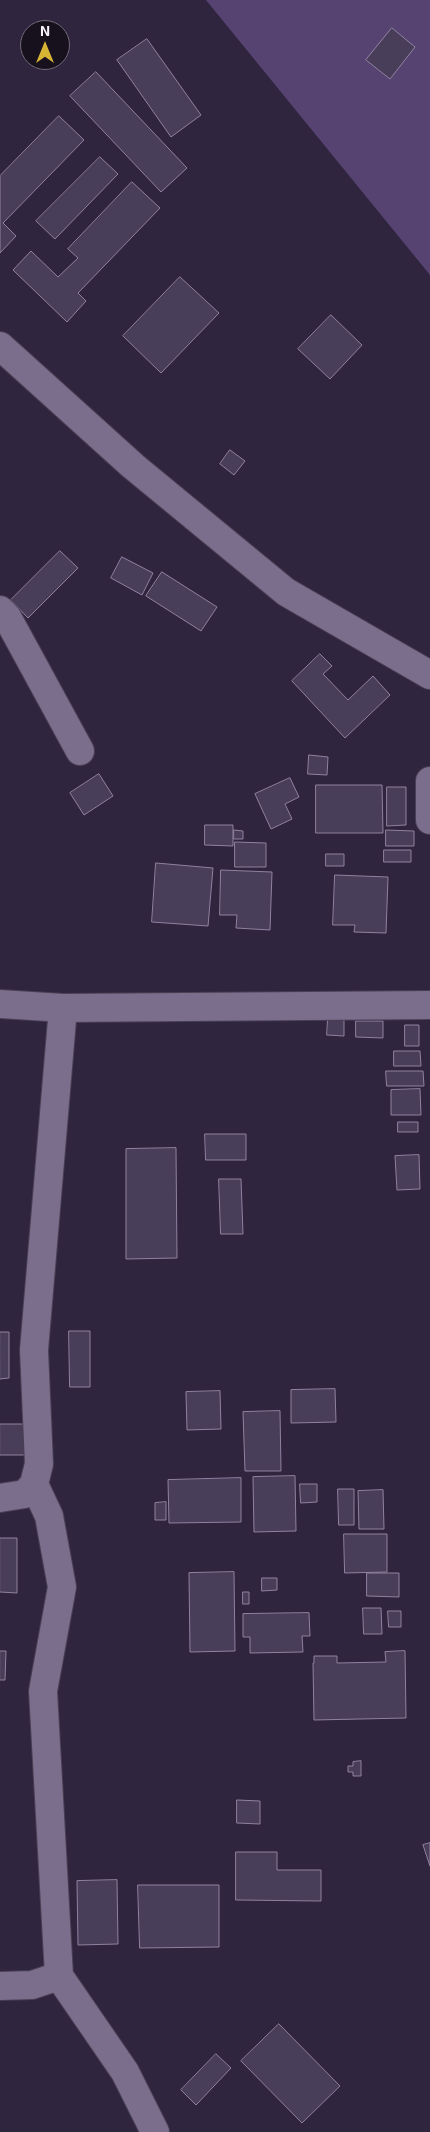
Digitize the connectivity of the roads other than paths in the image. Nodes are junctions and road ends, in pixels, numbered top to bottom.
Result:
1 (0, 346) edge
2 (0, 610) edge
3 (430, 675) edge
4 (80, 751) dead end
5 (430, 781) edge
6 (430, 820) edge
7 (0, 1004) edge
8 (430, 1005) edge
9 (63, 1008) junction
10 (34, 1484) junction
11 (0, 1498) edge
12 (59, 1976) junction
13 (0, 1986) edge
14 (155, 2132) edge

1 - 3 street
2 - 4 street
5 - 6 street
7 - 9 street
8 - 9 street
9 - 10 street
10 - 11 street
10 - 12 street
12 - 13 street
12 - 14 street

